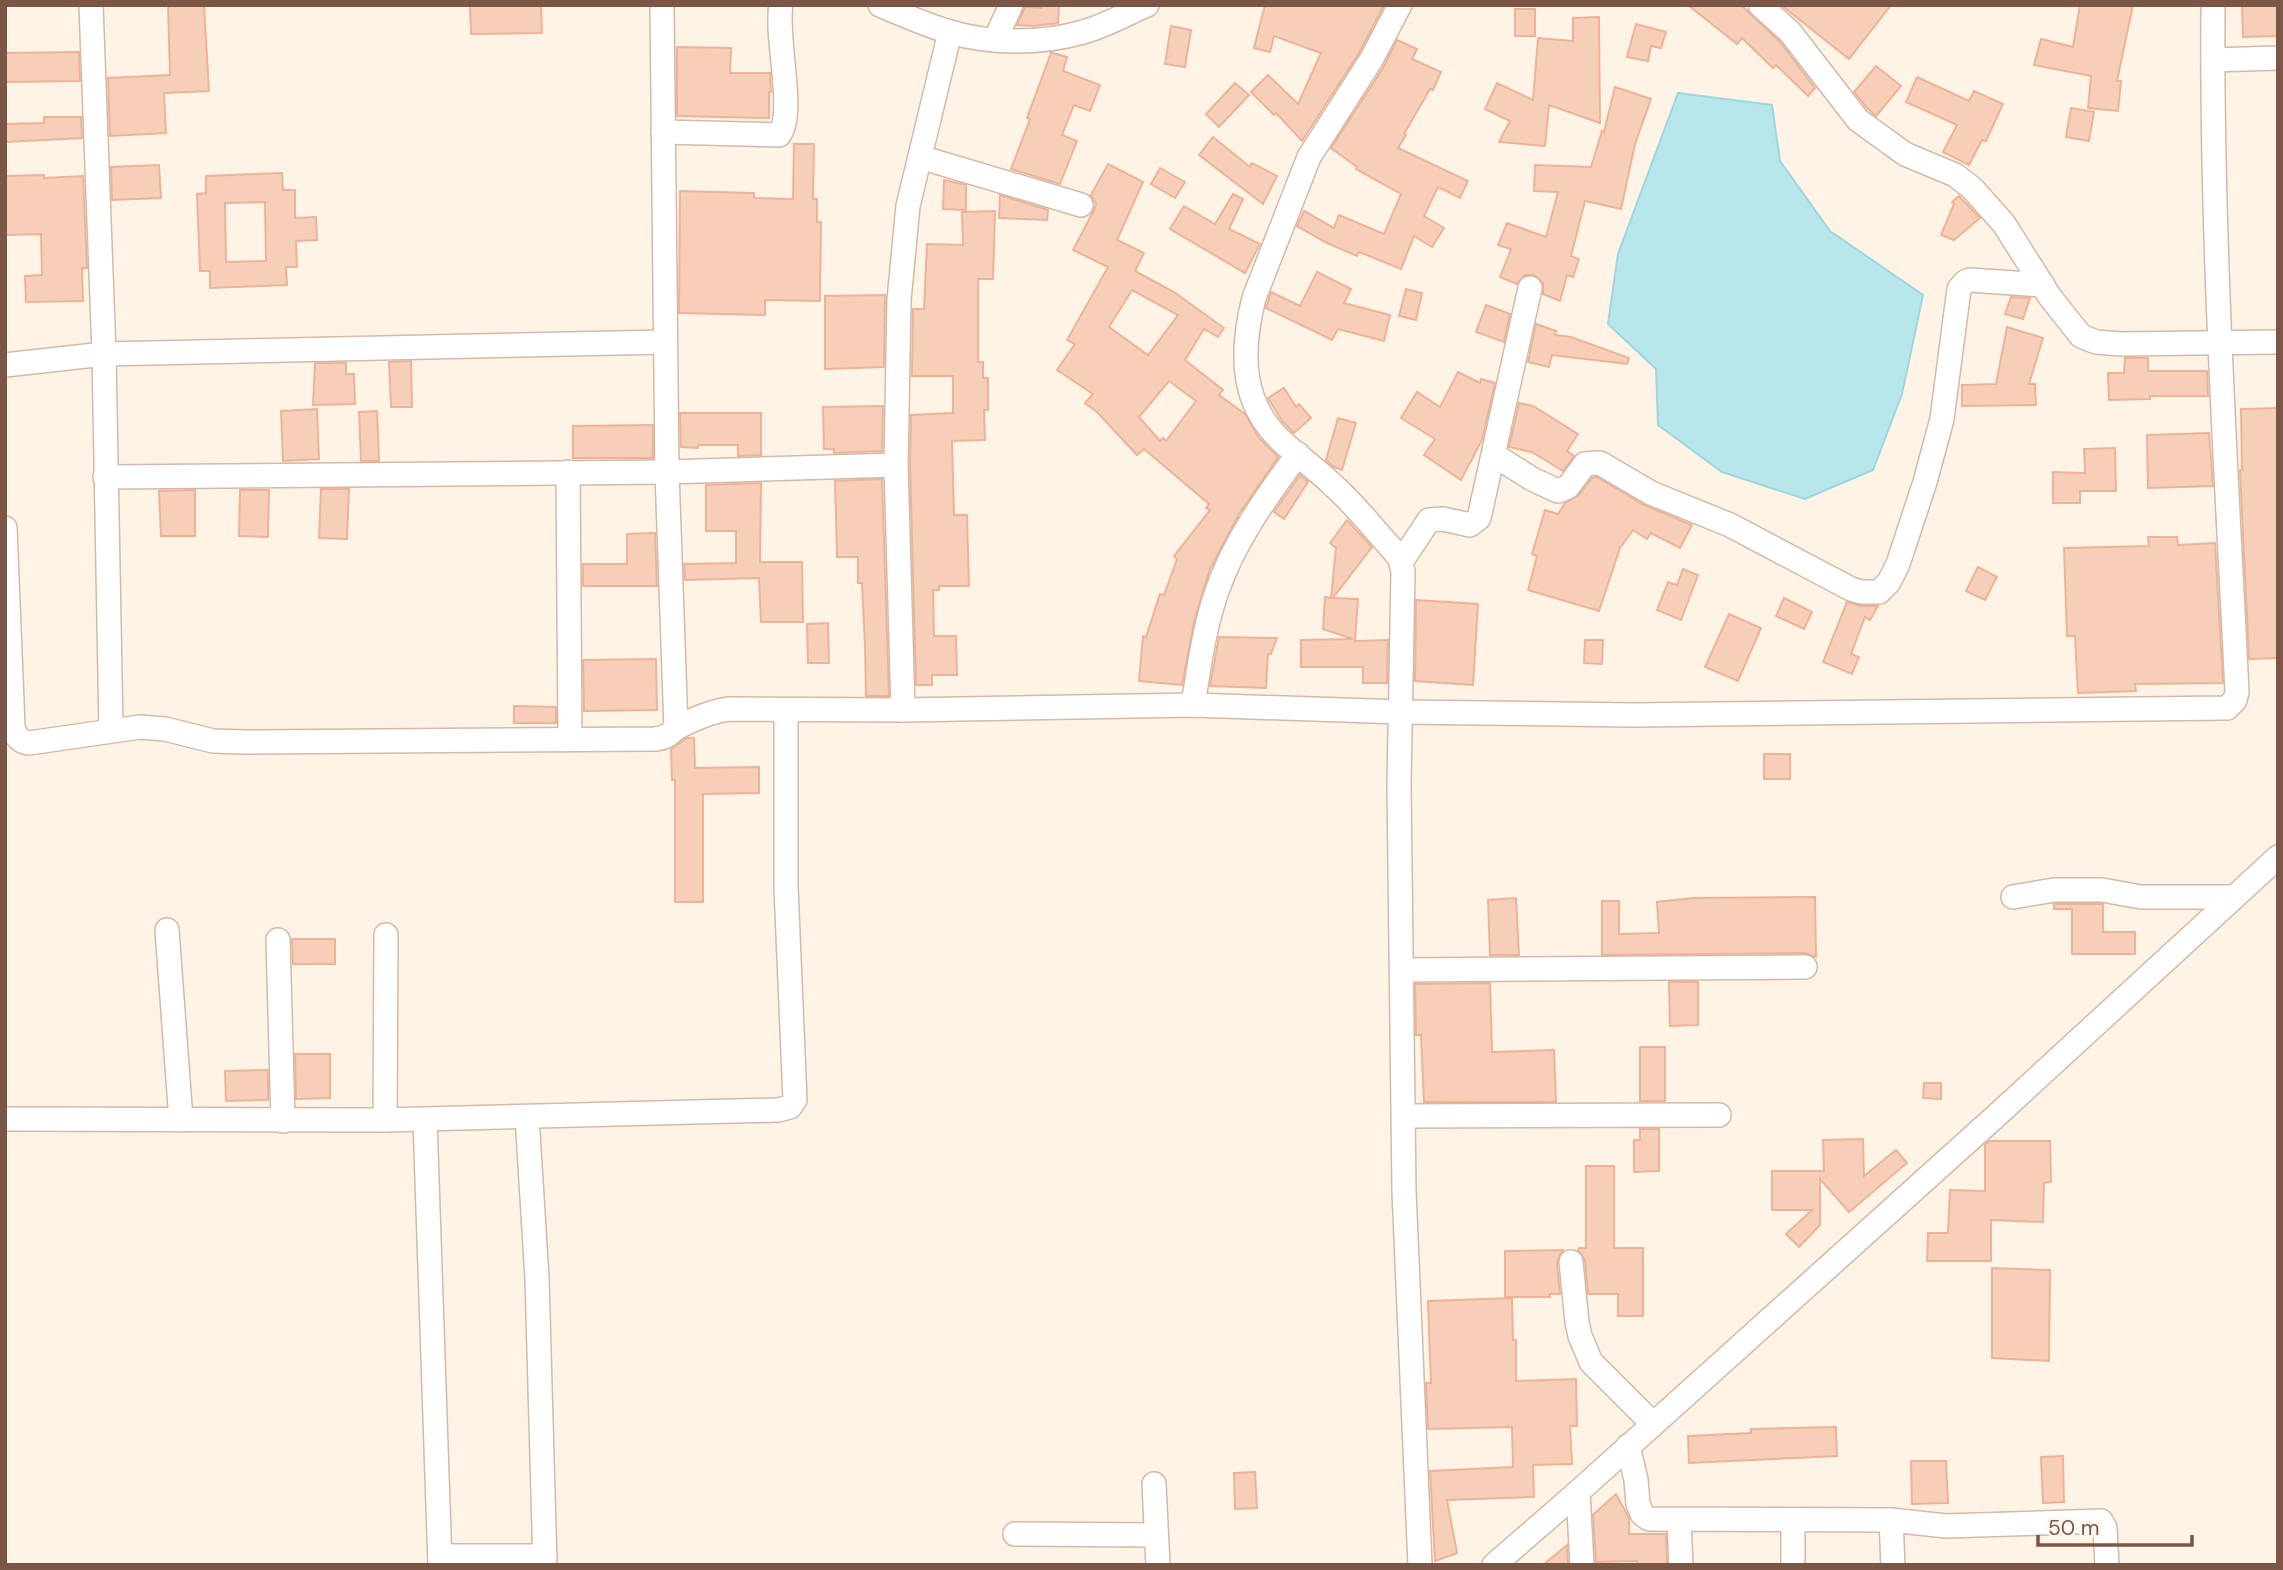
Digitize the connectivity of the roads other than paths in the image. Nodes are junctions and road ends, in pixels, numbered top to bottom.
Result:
1 (91, 5) edge
2 (662, 5) edge
3 (781, 5) edge
4 (880, 5) edge
5 (1011, 5) edge
6 (1147, 5) edge
7 (1399, 5) edge
8 (1760, 5) edge
9 (2213, 5) edge
10 (950, 32) junction
11 (995, 40) junction
12 (2278, 58) edge
13 (2213, 60) junction
14 (663, 132) junction
15 (920, 157) junction
16 (1080, 205) dead end
17 (2043, 285) junction
18 (1530, 288) dead end
19 (665, 342) junction
20 (2278, 342) edge
21 (2221, 343) junction
22 (104, 354) junction
23 (5, 365) edge
24 (1297, 454) junction
25 (1494, 455) junction
26 (896, 465) junction
27 (568, 472) junction
28 (667, 472) junction
29 (105, 477) junction
30 (5, 528) edge
31 (1401, 562) junction
32 (1192, 705) junction
33 (903, 710) junction
34 (786, 711) junction
35 (1401, 712) junction
36 (676, 728) junction
37 (111, 730) junction
38 (570, 739) junction
39 (2278, 857) edge
40 (2013, 897) dead end
41 (2233, 897) junction
42 (167, 930) dead end
43 (386, 935) dead end
44 (278, 940) dead end
45 (1805, 967) dead end
46 (1402, 970) junction
47 (1719, 1115) dead end
48 (1404, 1116) junction
49 (527, 1117) junction
50 (5, 1119) edge
51 (181, 1120) junction
52 (385, 1120) junction
53 (425, 1120) junction
54 (283, 1121) junction
55 (1571, 1262) dead end
56 (1653, 1424) junction
57 (1628, 1446) junction
58 (1154, 1485) dead end
59 (1578, 1492) junction
60 (1793, 1520) junction
61 (1891, 1520) junction
62 (1679, 1521) junction
63 (1015, 1534) dead end
64 (1156, 1535) junction
65 (440, 1560) edge
66 (545, 1560) edge
67 (1157, 1565) edge
68 (1420, 1565) edge
69 (1494, 1565) edge
70 (1582, 1565) edge
71 (1681, 1565) edge
72 (1793, 1565) edge
73 (1893, 1565) edge
74 (2107, 1565) edge

1 - 22 street
2 - 14 street
3 - 14 street
4 - 10 street
5 - 11 street
6 - 11 street
7 - 24 street
8 - 17 street
9 - 13 street
10 - 11 street
10 - 15 street
12 - 13 street
13 - 21 street
14 - 19 street
15 - 16 street
15 - 26 street
17 - 21 street
17 - 25 street
18 - 25 street
19 - 22 street
19 - 28 street
20 - 21 street
21 - 35 street
22 - 23 street
22 - 29 street
24 - 31 street
24 - 32 street
25 - 31 street
26 - 28 street
26 - 33 street
27 - 28 street
27 - 29 street
27 - 38 street
28 - 36 street
29 - 37 street
30 - 37 street
31 - 35 street
32 - 33 street
32 - 35 street
33 - 34 street
34 - 36 street
34 - 49 street
35 - 46 street
36 - 38 street
37 - 38 street
39 - 41 street
40 - 41 street
41 - 56 street
42 - 51 street
43 - 52 street
44 - 54 street
45 - 46 street
46 - 48 street
47 - 48 street
48 - 68 street
49 - 53 street
49 - 66 street
50 - 51 street
51 - 54 street
52 - 53 street
52 - 54 street
53 - 65 street
55 - 56 street
56 - 57 street
57 - 59 street
57 - 62 street
58 - 64 street
59 - 69 street
59 - 70 street
60 - 61 street
60 - 62 street
60 - 72 street
61 - 73 street
61 - 74 street
62 - 71 street
63 - 64 street
64 - 67 street
65 - 66 street

